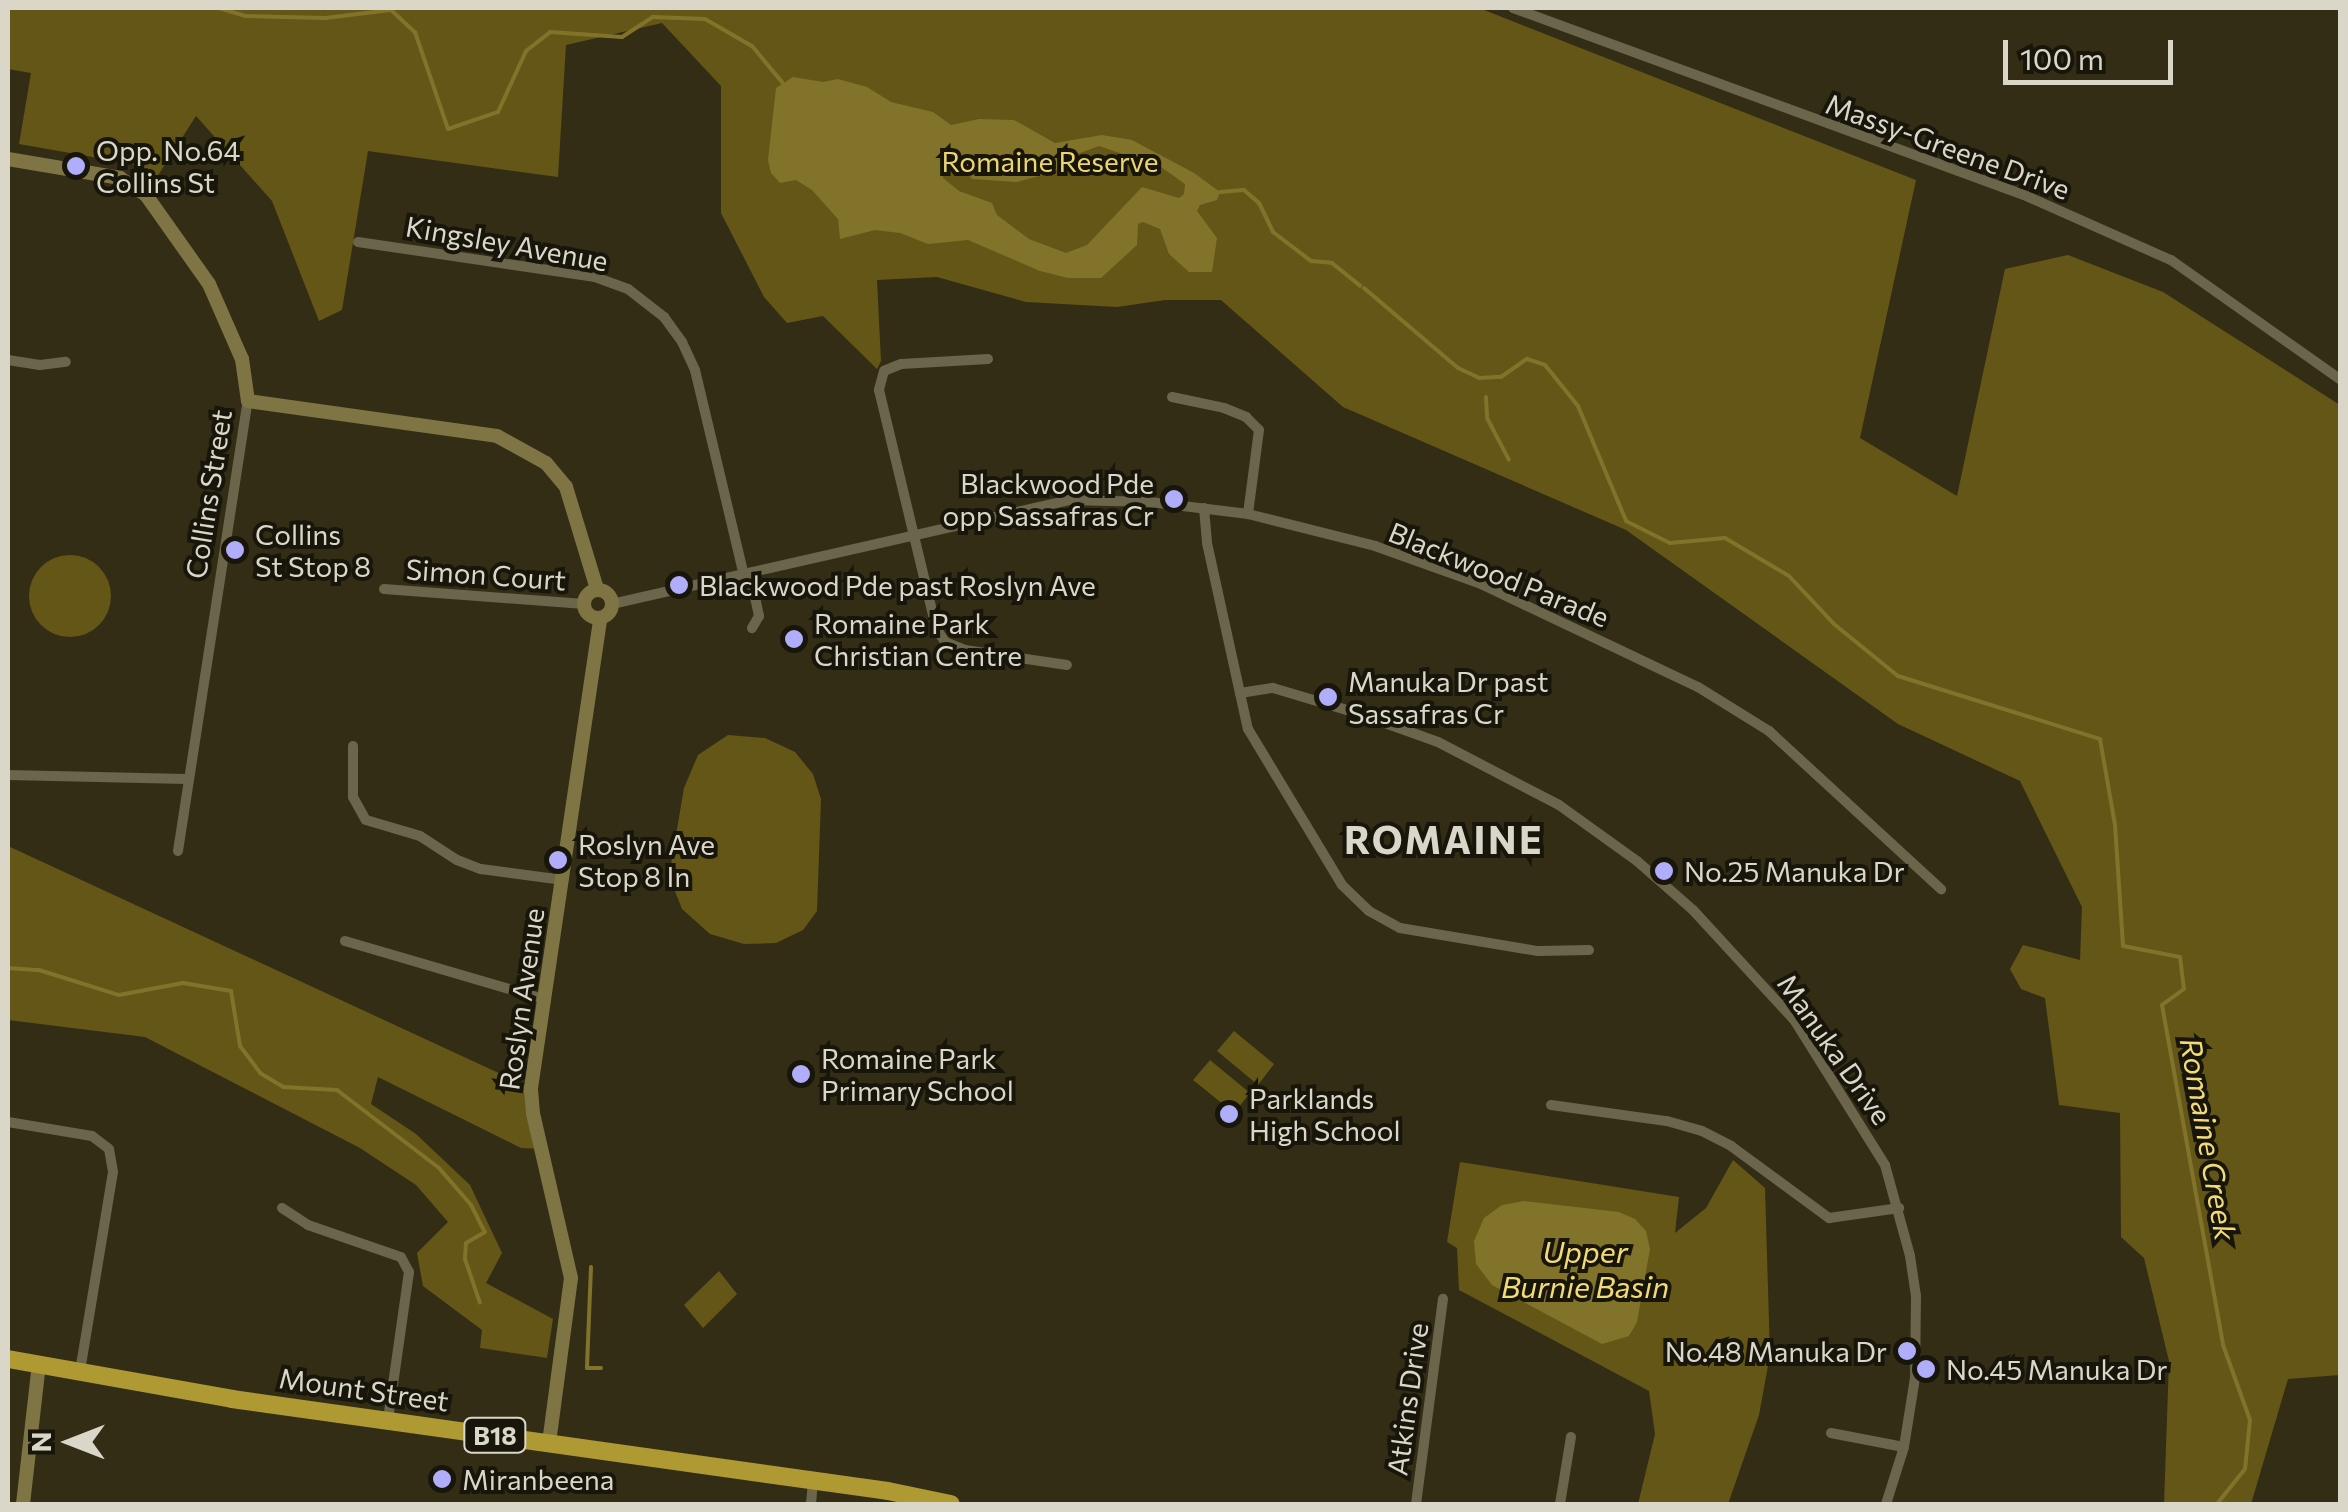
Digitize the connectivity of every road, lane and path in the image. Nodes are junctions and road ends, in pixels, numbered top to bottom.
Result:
1 (1513, 8) edge
2 (8, 159) edge
3 (358, 242) dead end
4 (8, 360) edge
5 (988, 360) dead end
6 (66, 362) dead end
7 (2340, 379) edge
8 (1172, 397) dead end
9 (248, 401) junction
10 (1204, 508) junction
11 (1248, 514) junction
12 (913, 534) junction
13 (748, 575) junction
14 (384, 589) dead end
15 (596, 590) junction
16 (584, 604) junction
17 (612, 604) junction
18 (600, 618) junction
19 (752, 628) dead end
20 (1067, 665) dead end
21 (1240, 693) junction
22 (353, 746) dead end
23 (8, 775) edge
24 (187, 780) junction
25 (178, 851) dead end
26 (563, 880) junction
27 (1941, 890) dead end
28 (345, 941) dead end
29 (1589, 950) dead end
30 (543, 999) junction
31 (1551, 1105) dead end
32 (8, 1122) edge
33 (282, 1208) dead end
34 (1898, 1208) junction
35 (1443, 1299) dead end
36 (8, 1359) edge
37 (39, 1364) junction
38 (80, 1373) junction
39 (388, 1420) junction
40 (1831, 1433) dead end
41 (1571, 1437) dead end
42 (549, 1443) junction
43 (1904, 1447) junction
44 (813, 1482) junction
45 (24, 1504) edge
46 (810, 1504) edge
47 (952, 1504) edge
48 (1416, 1504) edge
49 (1560, 1504) edge
50 (1886, 1504) edge

1 - 7 street, Massy-Greene Drive
2 - 9 street, Collins Street
3 - 13 street, Kingsley Avenue
4 - 6 street
5 - 12 street
8 - 11 street
9 - 15 street
9 - 24 street, Collins Street
10 - 11 street, Blackwood Parade
10 - 12 street, Blackwood Parade
10 - 21 street
11 - 27 street, Blackwood Parade
12 - 13 street, Blackwood Parade
12 - 20 street
13 - 17 street, Blackwood Parade
13 - 19 street, Kingsley Avenue
14 - 16 street, Simon Court
15 - 16 street
15 - 17 street
16 - 18 street
17 - 18 street
18 - 26 street, Roslyn Avenue
21 - 29 street
21 - 34 street, Manuka Drive
22 - 26 street
23 - 24 street
24 - 25 street, Collins Street
26 - 30 street, Roslyn Avenue
28 - 30 street
30 - 42 street, Roslyn Avenue
31 - 34 street
32 - 38 street
33 - 39 street
34 - 43 street, Manuka Drive
35 - 48 street, Atkins Drive
36 - 37 highway, Mount Street / B18
37 - 38 highway, Mount Street / B18
37 - 45 street
38 - 39 highway, Mount Street / B18
39 - 42 highway, Mount Street / B18
40 - 43 street
41 - 49 street
42 - 44 highway, Mount Street / B18
43 - 50 street, Manuka Drive
44 - 46 street
44 - 47 highway, Mount Street / B18

